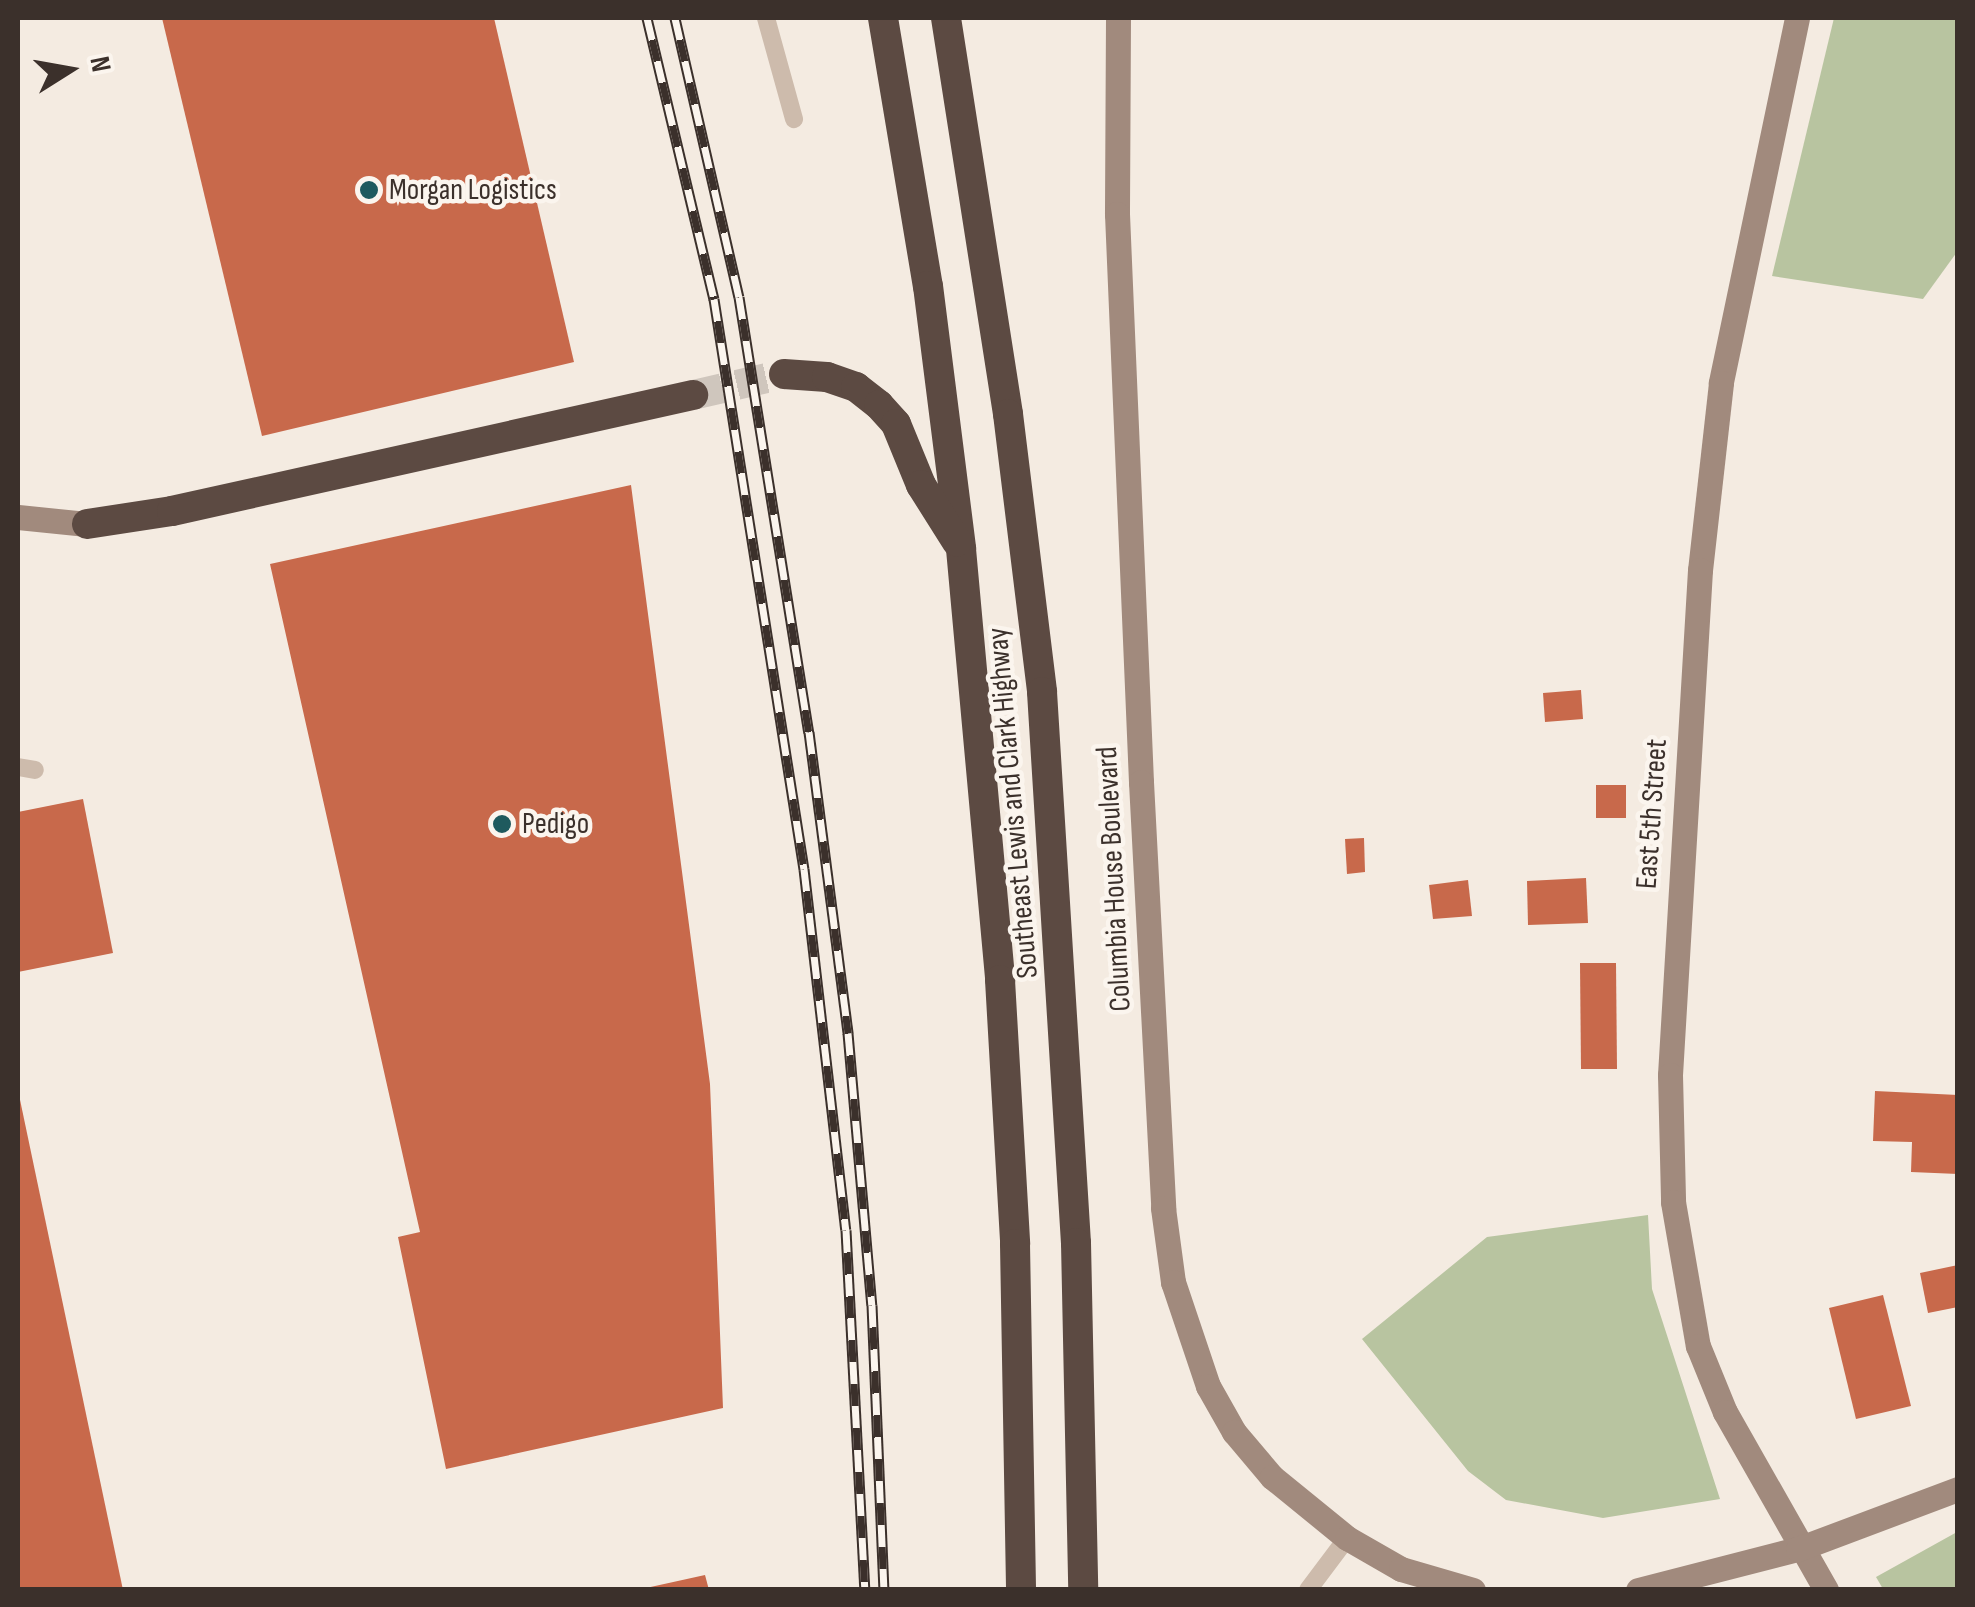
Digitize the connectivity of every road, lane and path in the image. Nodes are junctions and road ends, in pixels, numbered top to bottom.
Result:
1 (766, 18) edge
2 (883, 18) edge
3 (946, 18) edge
4 (1118, 18) edge
5 (1796, 18) edge
6 (794, 119) dead end
7 (784, 374) tunnel mouth
8 (692, 395) tunnel mouth
9 (18, 518) edge
10 (88, 524) joint
11 (962, 549) junction
12 (1958, 1489) edge
13 (1347, 1538) junction
14 (1798, 1549) junction
15 (1021, 1590) edge
16 (1083, 1590) edge
17 (1308, 1590) edge
18 (1472, 1590) edge
19 (1638, 1590) edge
20 (1826, 1590) edge

1 - 6 lane
2 - 11 highway, Southeast Lewis and Clark Highway
3 - 16 highway, Southeast Lewis and Clark Highway
4 - 13 street, Columbia House Boulevard
5 - 14 street, East 5th Street
7 - 11 highway
8 - 10 highway
9 - 10 street
11 - 15 highway, Southeast Lewis and Clark Highway
12 - 14 street
13 - 17 lane
13 - 18 street, Columbia House Boulevard
14 - 19 street
14 - 20 street, East 5th Street

